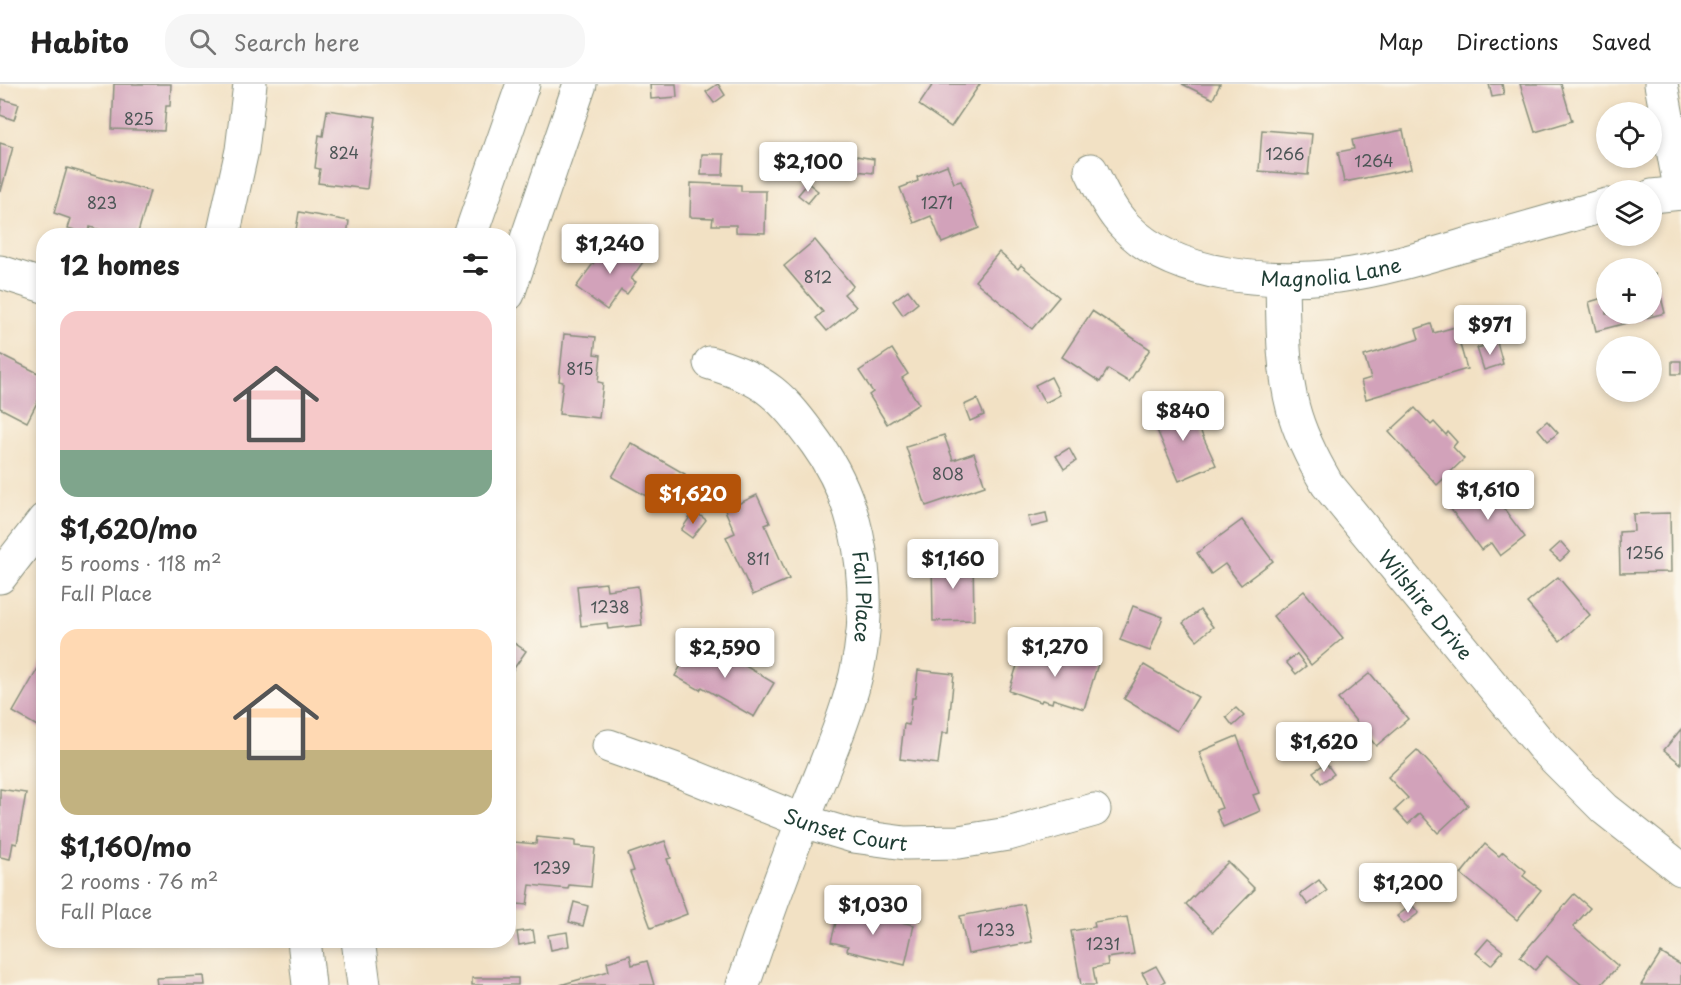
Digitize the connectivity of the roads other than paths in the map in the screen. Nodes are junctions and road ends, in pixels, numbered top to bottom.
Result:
1 (250, 84) edge
2 (523, 84) edge
3 (580, 84) edge
4 (1661, 84) edge
5 (1091, 170) dead end
6 (1681, 193) edge
7 (1662, 195) edge
8 (1596, 209) edge
9 (225, 228) edge
10 (473, 228) edge
11 (516, 271) edge
12 (0, 272) edge
13 (1282, 279) junction
14 (36, 283) edge
15 (711, 363) dead end
16 (36, 530) edge
17 (0, 577) edge
18 (609, 746) dead end
19 (1094, 810) dead end
20 (803, 821) junction
21 (1681, 869) edge
22 (305, 948) edge
23 (359, 948) edge
24 (309, 985) edge
25 (364, 985) edge
26 (743, 985) edge

1 - 9 street
2 - 10 street
3 - 11 street
4 - 6 street
5 - 13 street, Magnolia Lane
6 - 7 street
8 - 13 street, Magnolia Lane
12 - 14 street
13 - 21 street, Wilshire Drive
15 - 20 street, Fall Place
16 - 17 street
18 - 20 street, Sunset Court
19 - 20 street, Sunset Court
20 - 26 street, Fall Place
22 - 24 street
23 - 25 street

